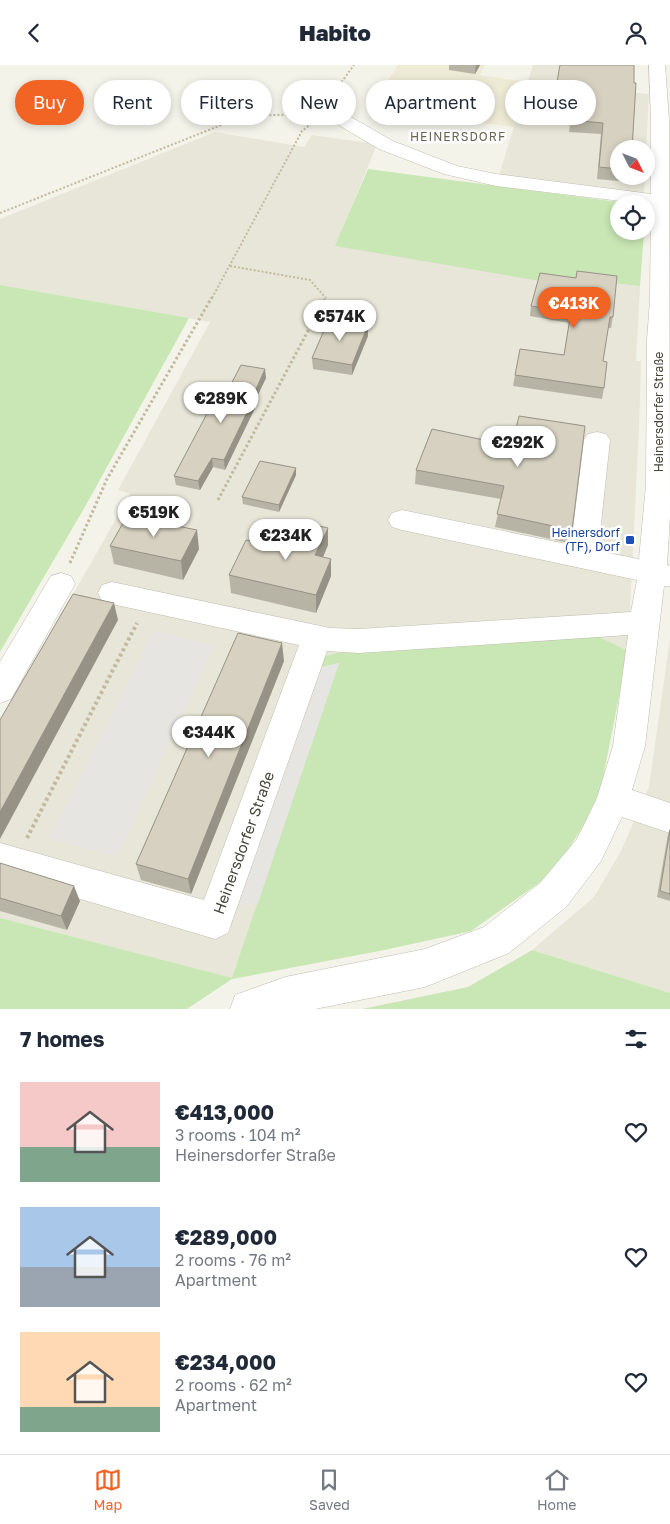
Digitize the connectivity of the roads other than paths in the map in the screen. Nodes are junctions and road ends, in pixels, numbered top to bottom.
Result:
1 (652, 66) edge
2 (352, 125) edge
3 (659, 201) junction
4 (666, 301) edge
5 (664, 341) edge
6 (597, 440) dead end
7 (664, 485) edge
8 (402, 520) dead end
9 (583, 558) junction
10 (661, 574) edge
11 (61, 584) road end
12 (112, 593) dead end
13 (644, 623) junction
14 (318, 637) junction
15 (0, 690) edge
16 (613, 799) junction
17 (670, 818) edge
18 (7, 861) edge
19 (249, 1009) edge

1 - 3 street, Heinersdorfer Straße
2 - 3 street
3 - 4 street, Heinersdorfer Straße
4 - 5 street, Heinersdorfer Straße
5 - 7 street, Heinersdorfer Straße
6 - 9 street
7 - 10 street, Heinersdorfer Straße
8 - 9 street
9 - 10 street
10 - 13 street, Heinersdorfer Straße
11 - 15 street
12 - 14 street
13 - 14 street
13 - 16 street, Heinersdorfer Straße
14 - 18 street, Heinersdorfer Straße
16 - 17 street
16 - 19 street, Heinersdorfer Straße

